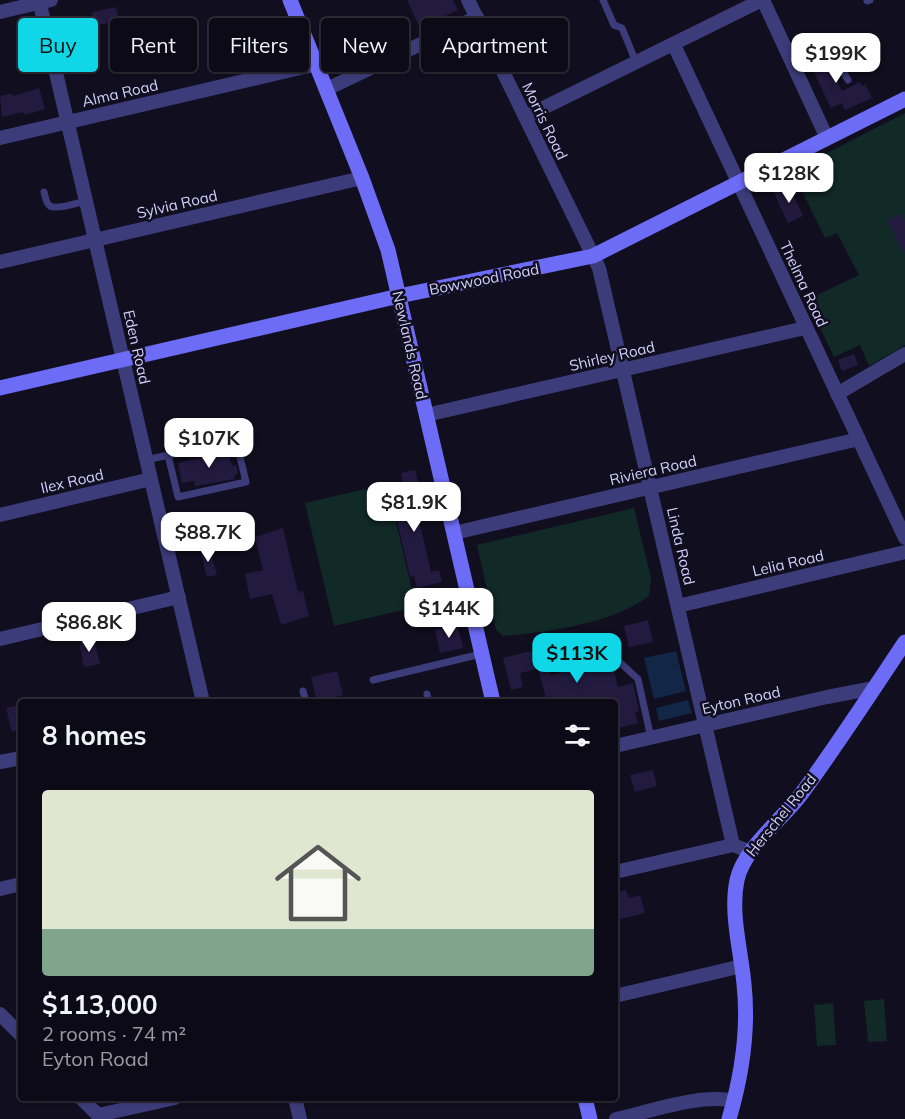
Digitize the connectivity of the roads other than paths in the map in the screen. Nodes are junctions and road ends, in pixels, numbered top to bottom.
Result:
1 (603, 0) edge
2 (763, 0) edge
3 (43, 1) edge
4 (293, 1) edge
5 (470, 1) edge
6 (0, 12) edge
7 (477, 17) junction
8 (674, 45) junction
9 (789, 57) junction
10 (637, 63) junction
11 (317, 64) junction
12 (848, 80) dead end
13 (327, 89) junction
14 (905, 99) edge
15 (525, 117) junction
16 (67, 123) junction
17 (0, 138) edge
18 (827, 138) junction
19 (362, 178) junction
20 (739, 182) junction
21 (44, 192) dead end
22 (85, 201) junction
23 (95, 240) junction
24 (593, 256) junction
25 (0, 262) edge
26 (399, 296) junction
27 (805, 328) junction
28 (905, 354) edge
29 (123, 360) junction
30 (623, 370) junction
31 (0, 388) edge
32 (837, 394) junction
33 (426, 415) junction
34 (859, 439) junction
35 (168, 455) junction
36 (146, 460) junction
37 (151, 479) junction
38 (650, 488) junction
39 (0, 514) edge
40 (454, 533) junction
41 (905, 538) edge
42 (905, 552) edge
43 (179, 597) junction
44 (678, 606) junction
45 (0, 639) edge
46 (905, 642) edge
47 (599, 648) dead end
48 (482, 654) junction
49 (373, 680) dead end
50 (874, 688) junction
51 (303, 692) dead end
52 (427, 694) dead end
53 (202, 699) edge
54 (305, 699) edge
55 (428, 699) edge
56 (492, 699) edge
57 (706, 724) junction
58 (651, 738) junction
59 (618, 745) edge
60 (18, 759) edge
61 (0, 762) edge
62 (733, 844) junction
63 (751, 852) junction
64 (618, 871) edge
65 (18, 885) edge
66 (0, 889) edge
67 (742, 966) junction
68 (618, 995) edge
69 (0, 1014) edge
70 (18, 1032) edge
71 (84, 1101) edge
72 (163, 1101) edge
73 (296, 1101) edge
74 (586, 1101) edge
75 (734, 1101) junction
76 (671, 1113) edge
77 (100, 1117) edge
78 (300, 1119) edge
79 (590, 1119) edge
80 (616, 1119) edge
81 (729, 1119) edge

1 - 10 lane
2 - 8 street
2 - 9 street
3 - 6 street
3 - 16 street, Eden Road
4 - 11 street, Newlands Road
5 - 7 street, Morris Road
7 - 13 street
7 - 15 street, Morris Road
8 - 10 street
8 - 20 street, Thelma Road
9 - 12 lane
9 - 18 street
10 - 15 street
11 - 13 street, Newlands Road
11 - 16 street, Alma Road
13 - 19 street, Newlands Road
14 - 18 street, Bowwood Road
15 - 24 street, Morris Road
16 - 17 street, Alma Road
16 - 22 street, Eden Road
18 - 20 street, Bowwood Road
19 - 23 street, Sylvia Road
19 - 26 street, Newlands Road
20 - 24 street, Bowwood Road
20 - 27 street, Thelma Road
21 - 22 lane
22 - 23 street, Eden Road
23 - 25 street, Sylvia Road
23 - 29 street, Eden Road
24 - 26 street, Bowwood Road
24 - 30 street, Linda Road
26 - 29 street, Bowwood Road
26 - 33 street, Newlands Road
27 - 30 street, Shirley Road
27 - 32 street, Thelma Road
28 - 32 street
29 - 31 street, Bowwood Road
29 - 36 street, Eden Road
30 - 33 street, Shirley Road
30 - 38 street, Linda Road
32 - 34 street, Thelma Road
33 - 40 street, Newlands Road
34 - 38 street, Riviera Road
34 - 41 street, Thelma Road
35 - 35 lane
35 - 36 lane
36 - 37 street, Eden Road
37 - 39 street, Ilex Road
37 - 43 street, Eden Road
38 - 40 street, Riviera Road
38 - 44 street, Linda Road
40 - 48 street, Newlands Road
42 - 44 street, Lelia Road
43 - 45 street
43 - 53 street, Eden Road
44 - 57 street, Linda Road
46 - 50 street, Herschel Road
47 - 58 lane
48 - 49 lane
48 - 56 street, Newlands Road
50 - 57 street, Eyton Road
50 - 63 street, Herschel Road
51 - 54 lane
52 - 55 lane
57 - 58 street, Eyton Road
57 - 62 street, Linda Road
58 - 59 street, Eyton Road
60 - 61 street
62 - 63 street
62 - 64 street
63 - 67 street, Herschel Road
65 - 66 street
67 - 68 street
67 - 75 street, Herschel Road
69 - 70 street
71 - 77 street
72 - 77 street
73 - 78 street
74 - 79 street
75 - 76 street
75 - 81 street, Herschel Road
76 - 80 street

